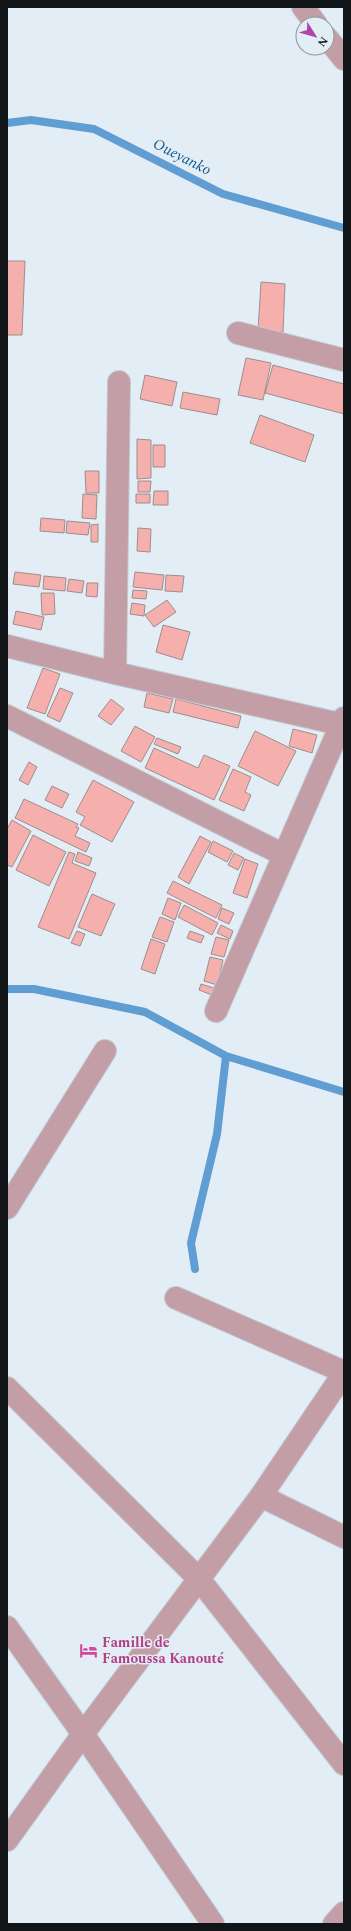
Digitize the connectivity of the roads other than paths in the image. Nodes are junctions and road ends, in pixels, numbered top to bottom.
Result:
1 (303, 7) edge
2 (310, 16) edge
3 (335, 48) edge
4 (344, 59) edge
5 (238, 333) dead end
6 (344, 360) edge
7 (119, 382) dead end
8 (7, 646) edge
9 (114, 673) junction
10 (7, 716) edge
11 (343, 722) edge
12 (284, 855) junction
13 (216, 1012) dead end
14 (105, 1051) dead end
15 (7, 1208) edge
16 (176, 1298) dead end
17 (344, 1373) edge
18 (7, 1388) edge
19 (261, 1496) junction
20 (344, 1537) edge
21 (199, 1579) junction
22 (7, 1627) edge
23 (83, 1734) junction
24 (344, 1764) edge
25 (7, 1840) edge
26 (344, 1913) edge
27 (213, 1924) edge
28 (334, 1924) edge

1 - 2 street
3 - 4 street
5 - 6 street
7 - 9 street
8 - 9 street
9 - 11 street
10 - 12 street
11 - 12 street
12 - 13 street
14 - 15 street
16 - 17 street
17 - 19 street
18 - 21 street
19 - 20 street
19 - 21 street
21 - 23 street
21 - 24 street
22 - 23 street
23 - 25 street
23 - 27 street
26 - 28 street

